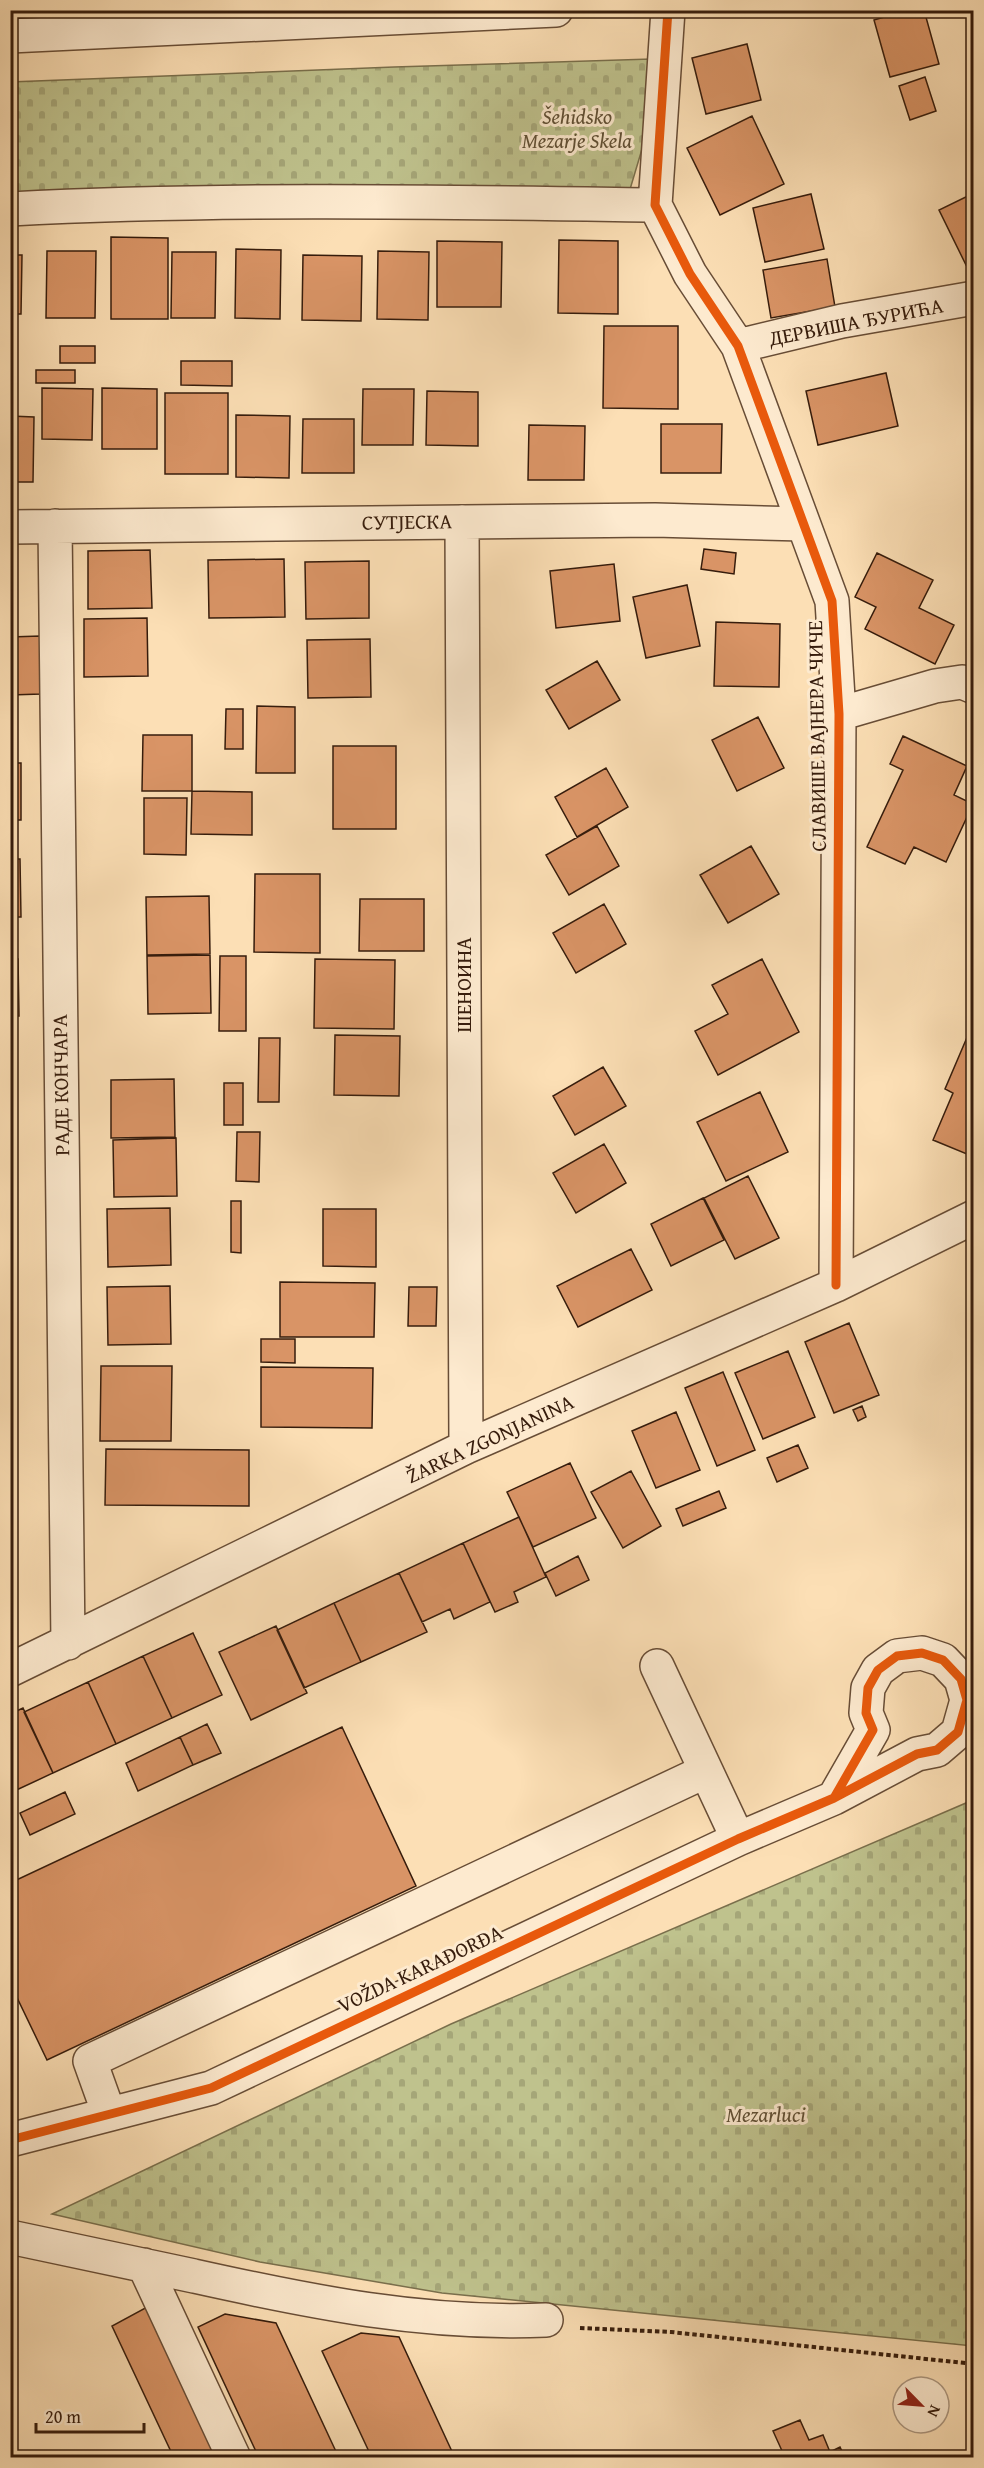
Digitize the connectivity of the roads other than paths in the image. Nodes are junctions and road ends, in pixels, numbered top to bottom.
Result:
1 (556, 10) edge
2 (668, 10) edge
3 (516, 12) edge
4 (10, 36) edge
5 (655, 205) junction
6 (10, 209) edge
7 (974, 298) edge
8 (738, 346) junction
9 (462, 522) junction
10 (803, 524) junction
11 (55, 526) junction
12 (10, 527) edge
13 (974, 687) edge
14 (839, 714) junction
15 (974, 1217) edge
16 (836, 1285) junction
17 (466, 1447) junction
18 (68, 1643) junction
19 (657, 1666) dead end
20 (10, 1670) edge
21 (706, 1771) junction
22 (834, 1798) junction
23 (738, 1839) junction
24 (109, 2114) junction
25 (10, 2140) edge
26 (10, 2237) edge
27 (144, 2265) junction
28 (546, 2320) road end
29 (234, 2457) edge

1 - 3 street
2 - 5 street
3 - 4 street
5 - 6 street
5 - 8 street, СЛАВИШЕ ВАЈНЕРА ЧИЧЕ
7 - 8 street, ДЕРВИША ЂУРИЋА
8 - 10 street, СЛАВИШЕ ВАЈНЕРА ЧИЧЕ
9 - 10 street, СУТЈЕСКА
9 - 11 street, СУТЈЕСКА
9 - 17 street, ШЕНОИНА
10 - 14 street, СЛАВИШЕ ВАЈНЕРА ЧИЧЕ
11 - 12 street, СУТЈЕСКА
11 - 18 street, РАДЕ КОНЧАРА
13 - 14 street, СЛАВИШЕ ВАЈНЕРА ЧИЧЕ
14 - 16 street, СЛАВИШЕ ВАЈНЕРА ЧИЧЕ
15 - 16 street, ŽARKA ZGONJANINA
16 - 17 street, ŽARKA ZGONJANINA
17 - 18 street, ŽARKA ZGONJANINA
18 - 20 street, ŽARKA ZGONJANINA
19 - 21 street
21 - 23 street
21 - 24 street
22 - 22 street, VOŽDA KARAĐORĐA
22 - 23 street, VOŽDA KARAĐORĐA
23 - 24 street, VOŽDA KARAĐORĐA
24 - 25 street, VOŽDA KARAĐORĐA
26 - 27 street
27 - 28 street
27 - 29 street

